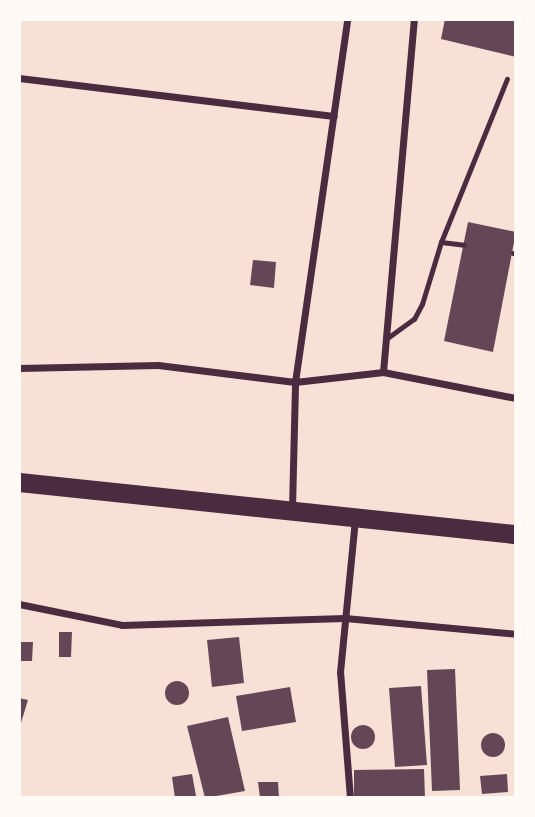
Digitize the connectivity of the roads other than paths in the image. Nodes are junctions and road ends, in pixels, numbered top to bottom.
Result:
1 (347, 19) edge
2 (415, 19) edge
3 (19, 78) edge
4 (507, 79) dead end
5 (334, 116) junction
6 (441, 242) junction
7 (464, 245) dead end
8 (386, 339) junction
9 (19, 368) edge
10 (383, 372) junction
11 (295, 382) junction
12 (516, 398) edge
13 (19, 482) edge
14 (292, 509) junction
15 (356, 515) junction
16 (516, 534) edge
17 (19, 604) edge
18 (345, 618) junction
19 (516, 634) edge
20 (350, 798) edge

1 - 5 street
2 - 8 street
3 - 5 street
4 - 6 lane
5 - 11 street
6 - 7 lane
6 - 8 lane
8 - 10 street
9 - 11 street
10 - 11 street
10 - 12 street
11 - 14 street
13 - 14 highway
14 - 15 highway
15 - 16 highway
15 - 18 street
17 - 18 street
18 - 19 street
18 - 20 street

